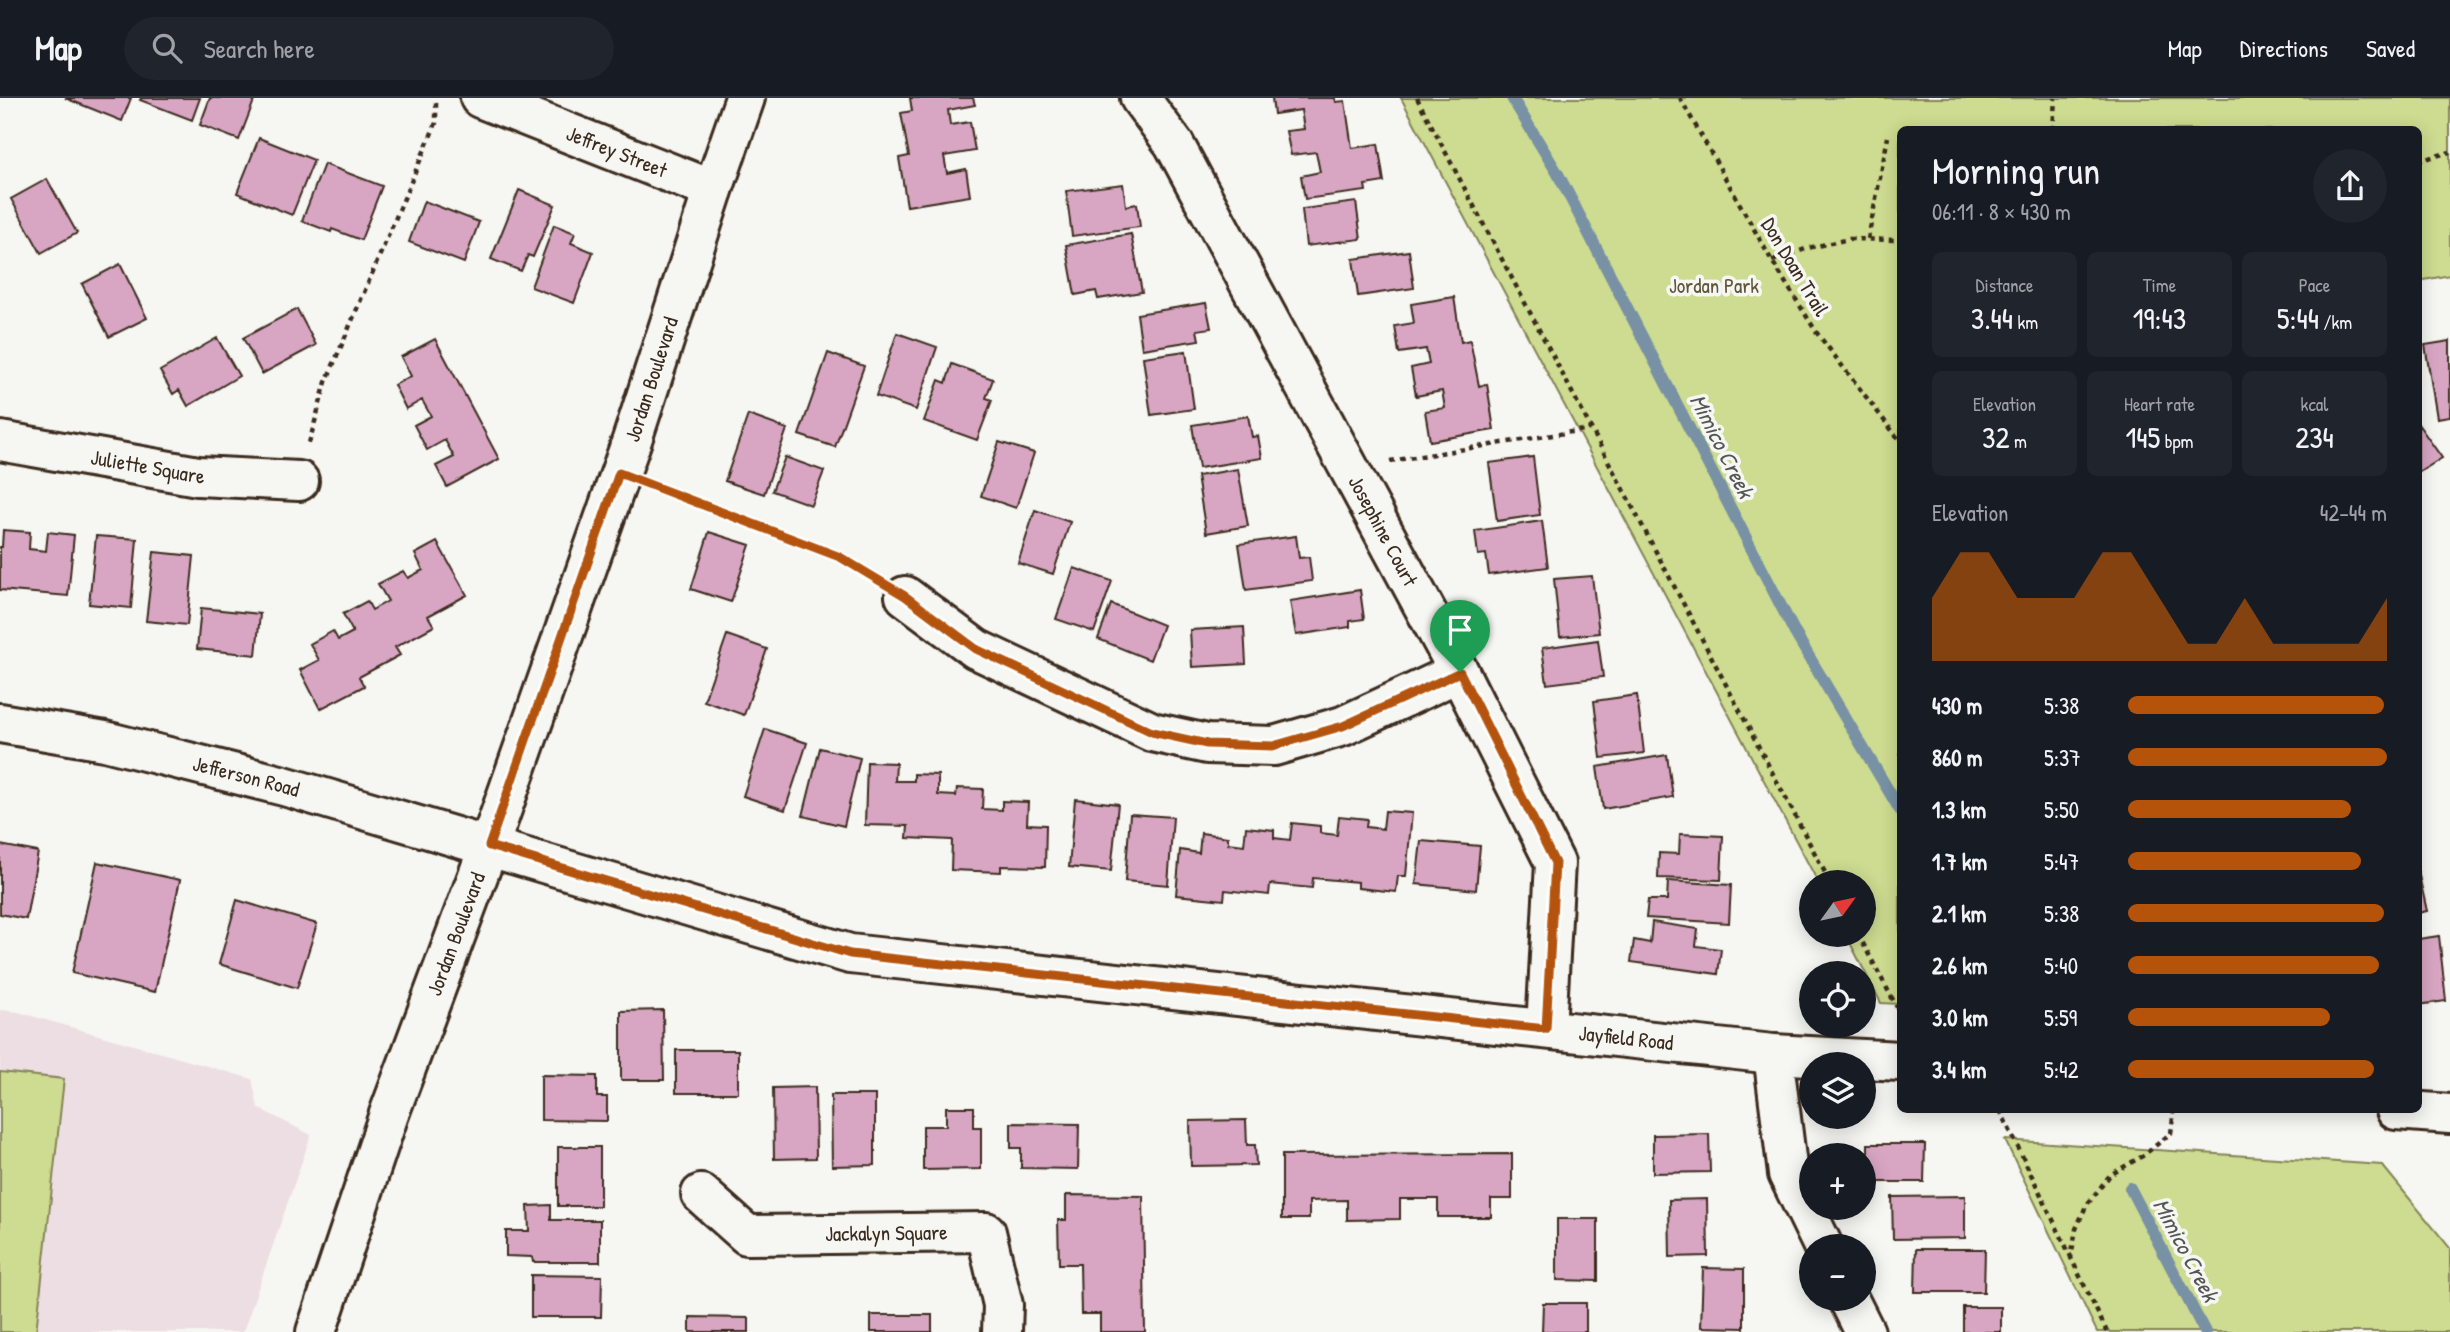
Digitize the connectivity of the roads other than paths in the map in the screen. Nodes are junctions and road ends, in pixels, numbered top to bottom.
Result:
1 (480, 98) edge
2 (745, 98) edge
3 (1140, 98) edge
4 (713, 190) junction
5 (0, 441) edge
6 (299, 481) road end
7 (905, 596) road end
8 (1460, 672) junction
9 (0, 723) edge
10 (489, 846) junction
11 (1546, 1029) junction
12 (1773, 1054) junction
13 (1897, 1061) edge
14 (2422, 1112) edge
15 (2450, 1114) edge
16 (701, 1194) dead end
17 (1817, 1234) edge
18 (1854, 1311) edge
19 (316, 1332) edge
20 (1002, 1332) edge
21 (1865, 1332) edge

1 - 4 street, Jeffrey Street
2 - 4 street, Jordan Boulevard
3 - 8 street, Josephine Court
4 - 10 street, Jordan Boulevard
5 - 6 street, Juliette Square
7 - 8 street
8 - 11 street, Josephine Court
9 - 10 street, Jefferson Road
10 - 11 street, Jayfield Road
10 - 19 street, Jordan Boulevard
11 - 12 street, Jayfield Road
12 - 13 street, Jayfield Road
12 - 17 street
14 - 15 street
16 - 20 street, Jackalyn Square
18 - 21 street

